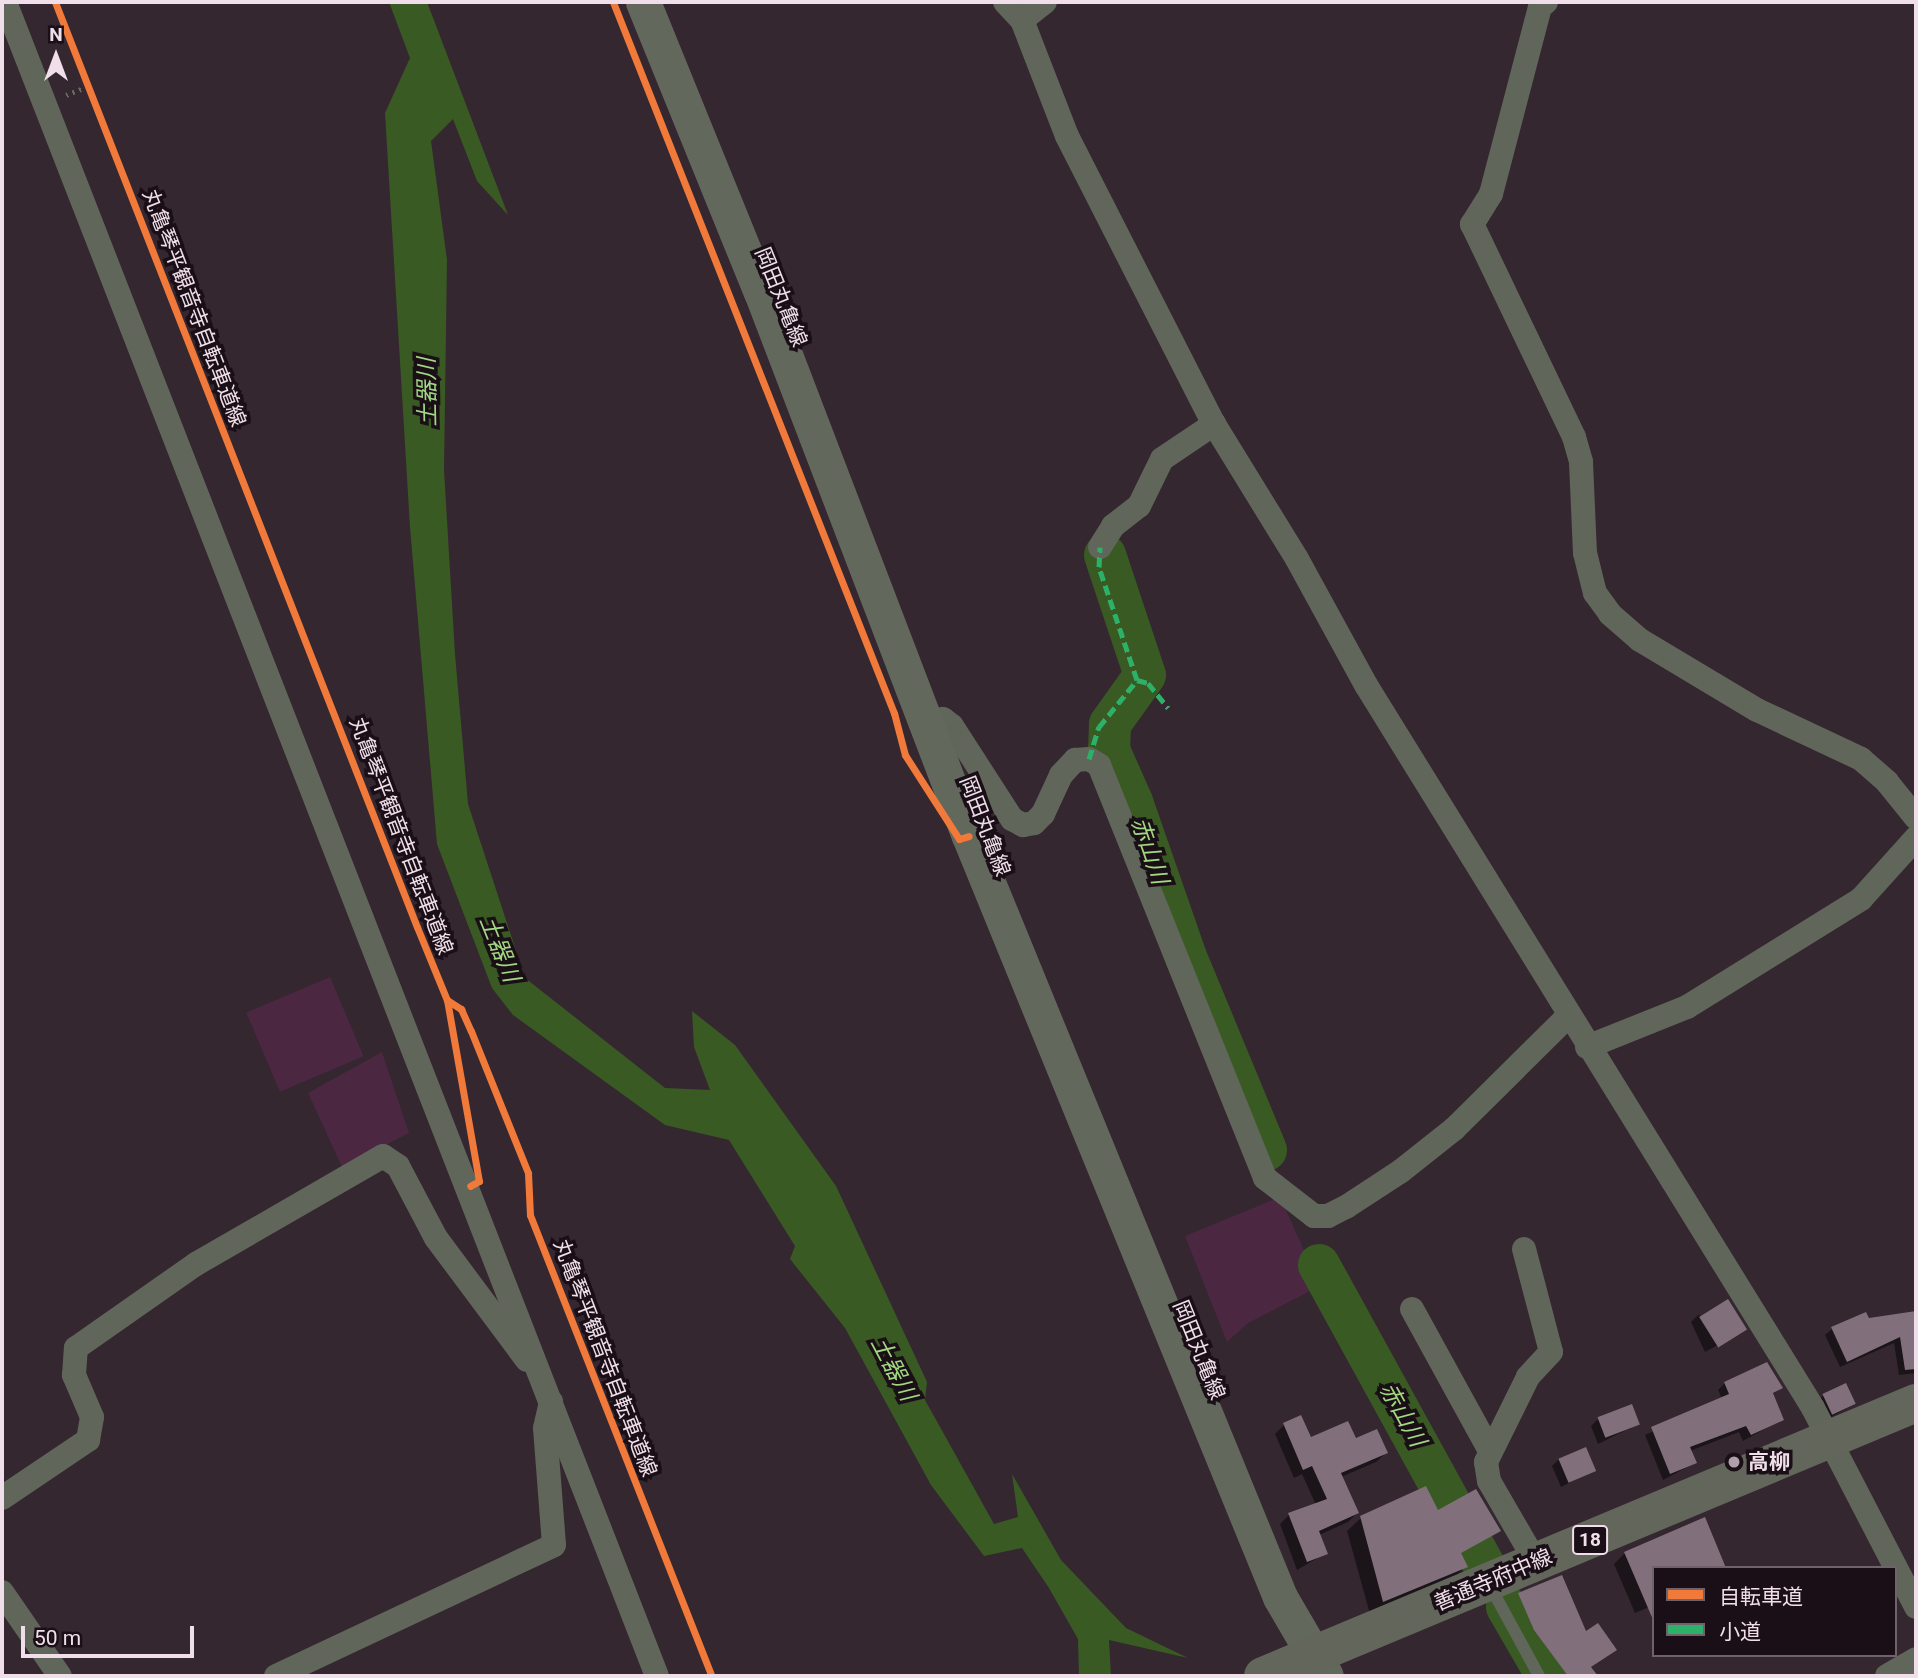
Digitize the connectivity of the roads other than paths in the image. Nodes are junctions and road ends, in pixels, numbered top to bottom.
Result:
1 (5, 2) edge
2 (643, 2) edge
3 (1005, 2) edge
4 (1045, 2) edge
5 (1546, 2) edge
6 (1022, 20) junction
7 (1214, 424) junction
8 (1100, 548) dead end
9 (928, 725) junction
10 (1916, 818) edge
11 (1916, 838) edge
12 (1569, 1015) junction
13 (1587, 1047) junction
14 (1524, 1249) dead end
15 (1412, 1309) dead end
16 (548, 1392) junction
17 (1916, 1403) edge
18 (1828, 1437) junction
19 (1489, 1449) junction
20 (2, 1498) edge
21 (1536, 1562) junction
22 (1895, 1566) edge
23 (1897, 1570) edge
24 (1488, 1582) junction
25 (2, 1592) edge
26 (1916, 1607) edge
27 (1916, 1659) edge
28 (1319, 1666) edge
29 (60, 1676) edge
30 (276, 1676) edge
31 (657, 1676) edge
32 (1263, 1676) edge
33 (1539, 1676) edge
34 (1887, 1676) edge

1 - 16 street
2 - 9 main road, 岡田丸亀線
3 - 6 street
4 - 6 street
5 - 10 street
6 - 7 street
7 - 8 street
7 - 12 street
9 - 12 street
9 - 28 main road, 岡田丸亀線
11 - 13 street
12 - 13 street
13 - 18 street
14 - 19 street
15 - 19 street
16 - 20 street
16 - 30 street
16 - 31 street
17 - 18 main road, 善通寺府中線 / 18
18 - 21 main road, 善通寺府中線 / 18
18 - 22 street
19 - 21 street
21 - 24 main road, 善通寺府中線 / 18
23 - 26 street
24 - 28 main road, 善通寺府中線 / 18
24 - 33 lane
25 - 29 street
27 - 34 street
28 - 32 main road, 善通寺府中線 / 18

